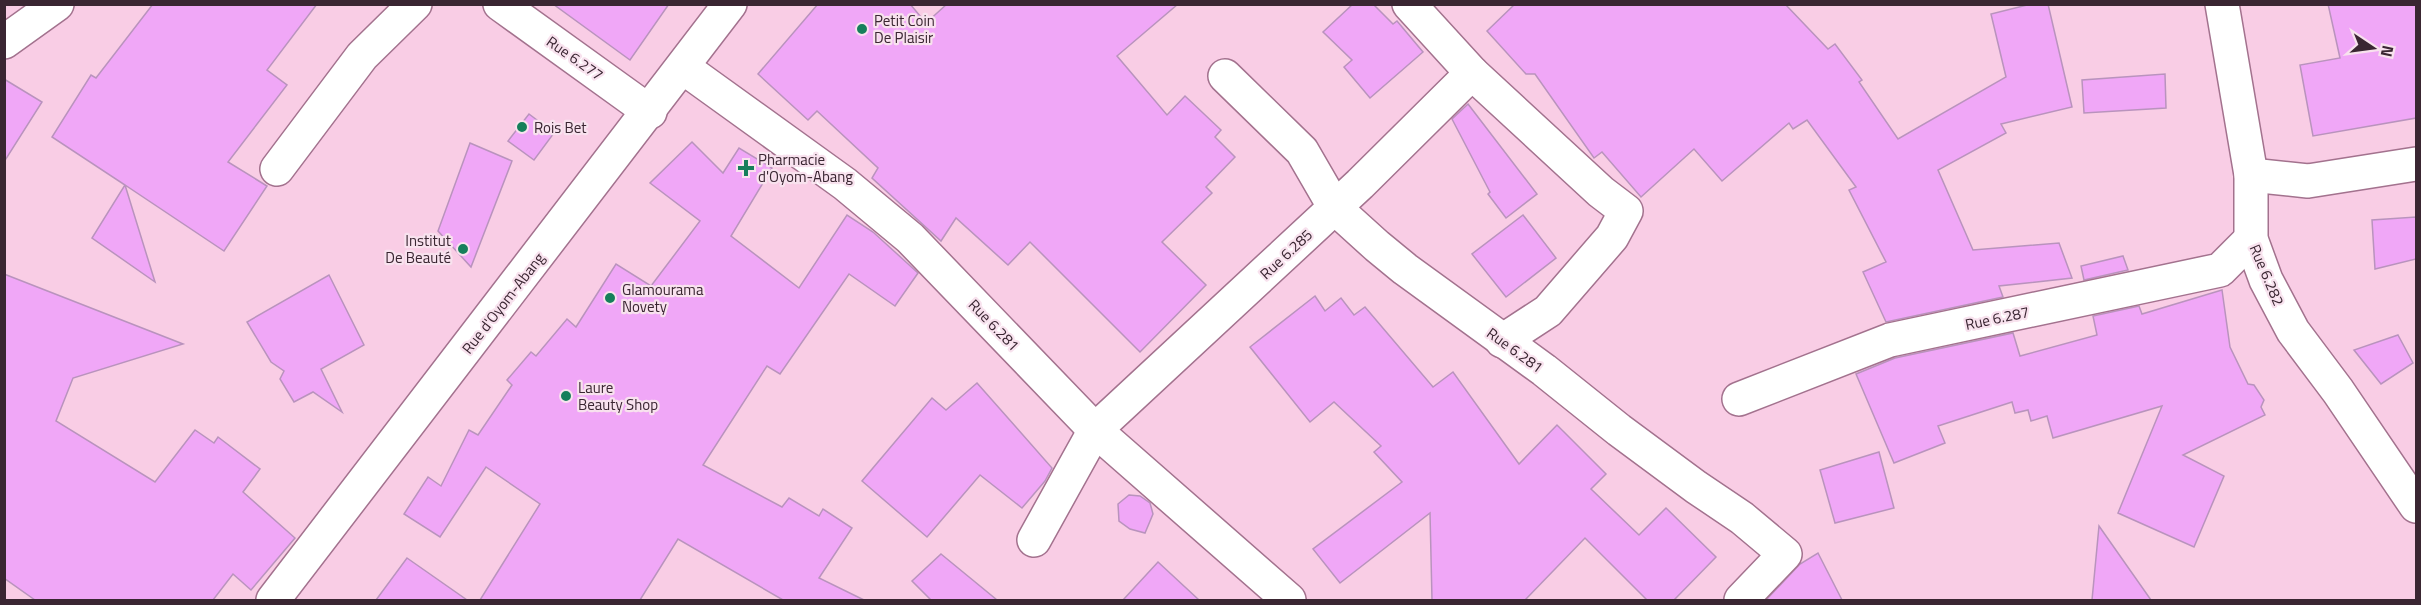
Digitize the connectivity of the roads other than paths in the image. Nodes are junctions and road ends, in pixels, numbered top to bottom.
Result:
1 (57, 4) edge
2 (415, 4) edge
3 (500, 4) edge
4 (730, 4) edge
5 (1409, 4) edge
6 (2222, 4) edge
7 (4, 42) edge
8 (684, 68) junction
9 (1472, 73) junction
10 (1225, 76) dead end
11 (650, 112) junction
12 (2416, 164) edge
13 (277, 169) dead end
14 (2252, 175) junction
15 (1335, 208) junction
16 (2251, 239) junction
17 (1502, 340) junction
18 (1740, 399) dead end
19 (1095, 430) junction
20 (2416, 506) edge
21 (1034, 540) dead end
22 (273, 600) edge
23 (1289, 600) edge
24 (1741, 600) edge

1 - 7 street
2 - 13 street
3 - 11 street, Rue 6.277
4 - 8 street, Rue d'Oyom-Abang
5 - 9 street
6 - 14 street, Rue 6.282
8 - 11 street, Rue d'Oyom-Abang
8 - 19 street, Rue 6.281
9 - 15 street, Rue 6.285
9 - 17 street
10 - 15 street, Rue 6.281
11 - 22 street, Rue d'Oyom-Abang
12 - 14 street
14 - 16 street, Rue 6.282
15 - 17 street, Rue 6.281
15 - 19 street, Rue 6.285
16 - 18 street, Rue 6.287
16 - 20 street, Rue 6.282
17 - 24 street, Rue 6.281
19 - 21 street, Rue 6.285
19 - 23 street, Rue 6.281

